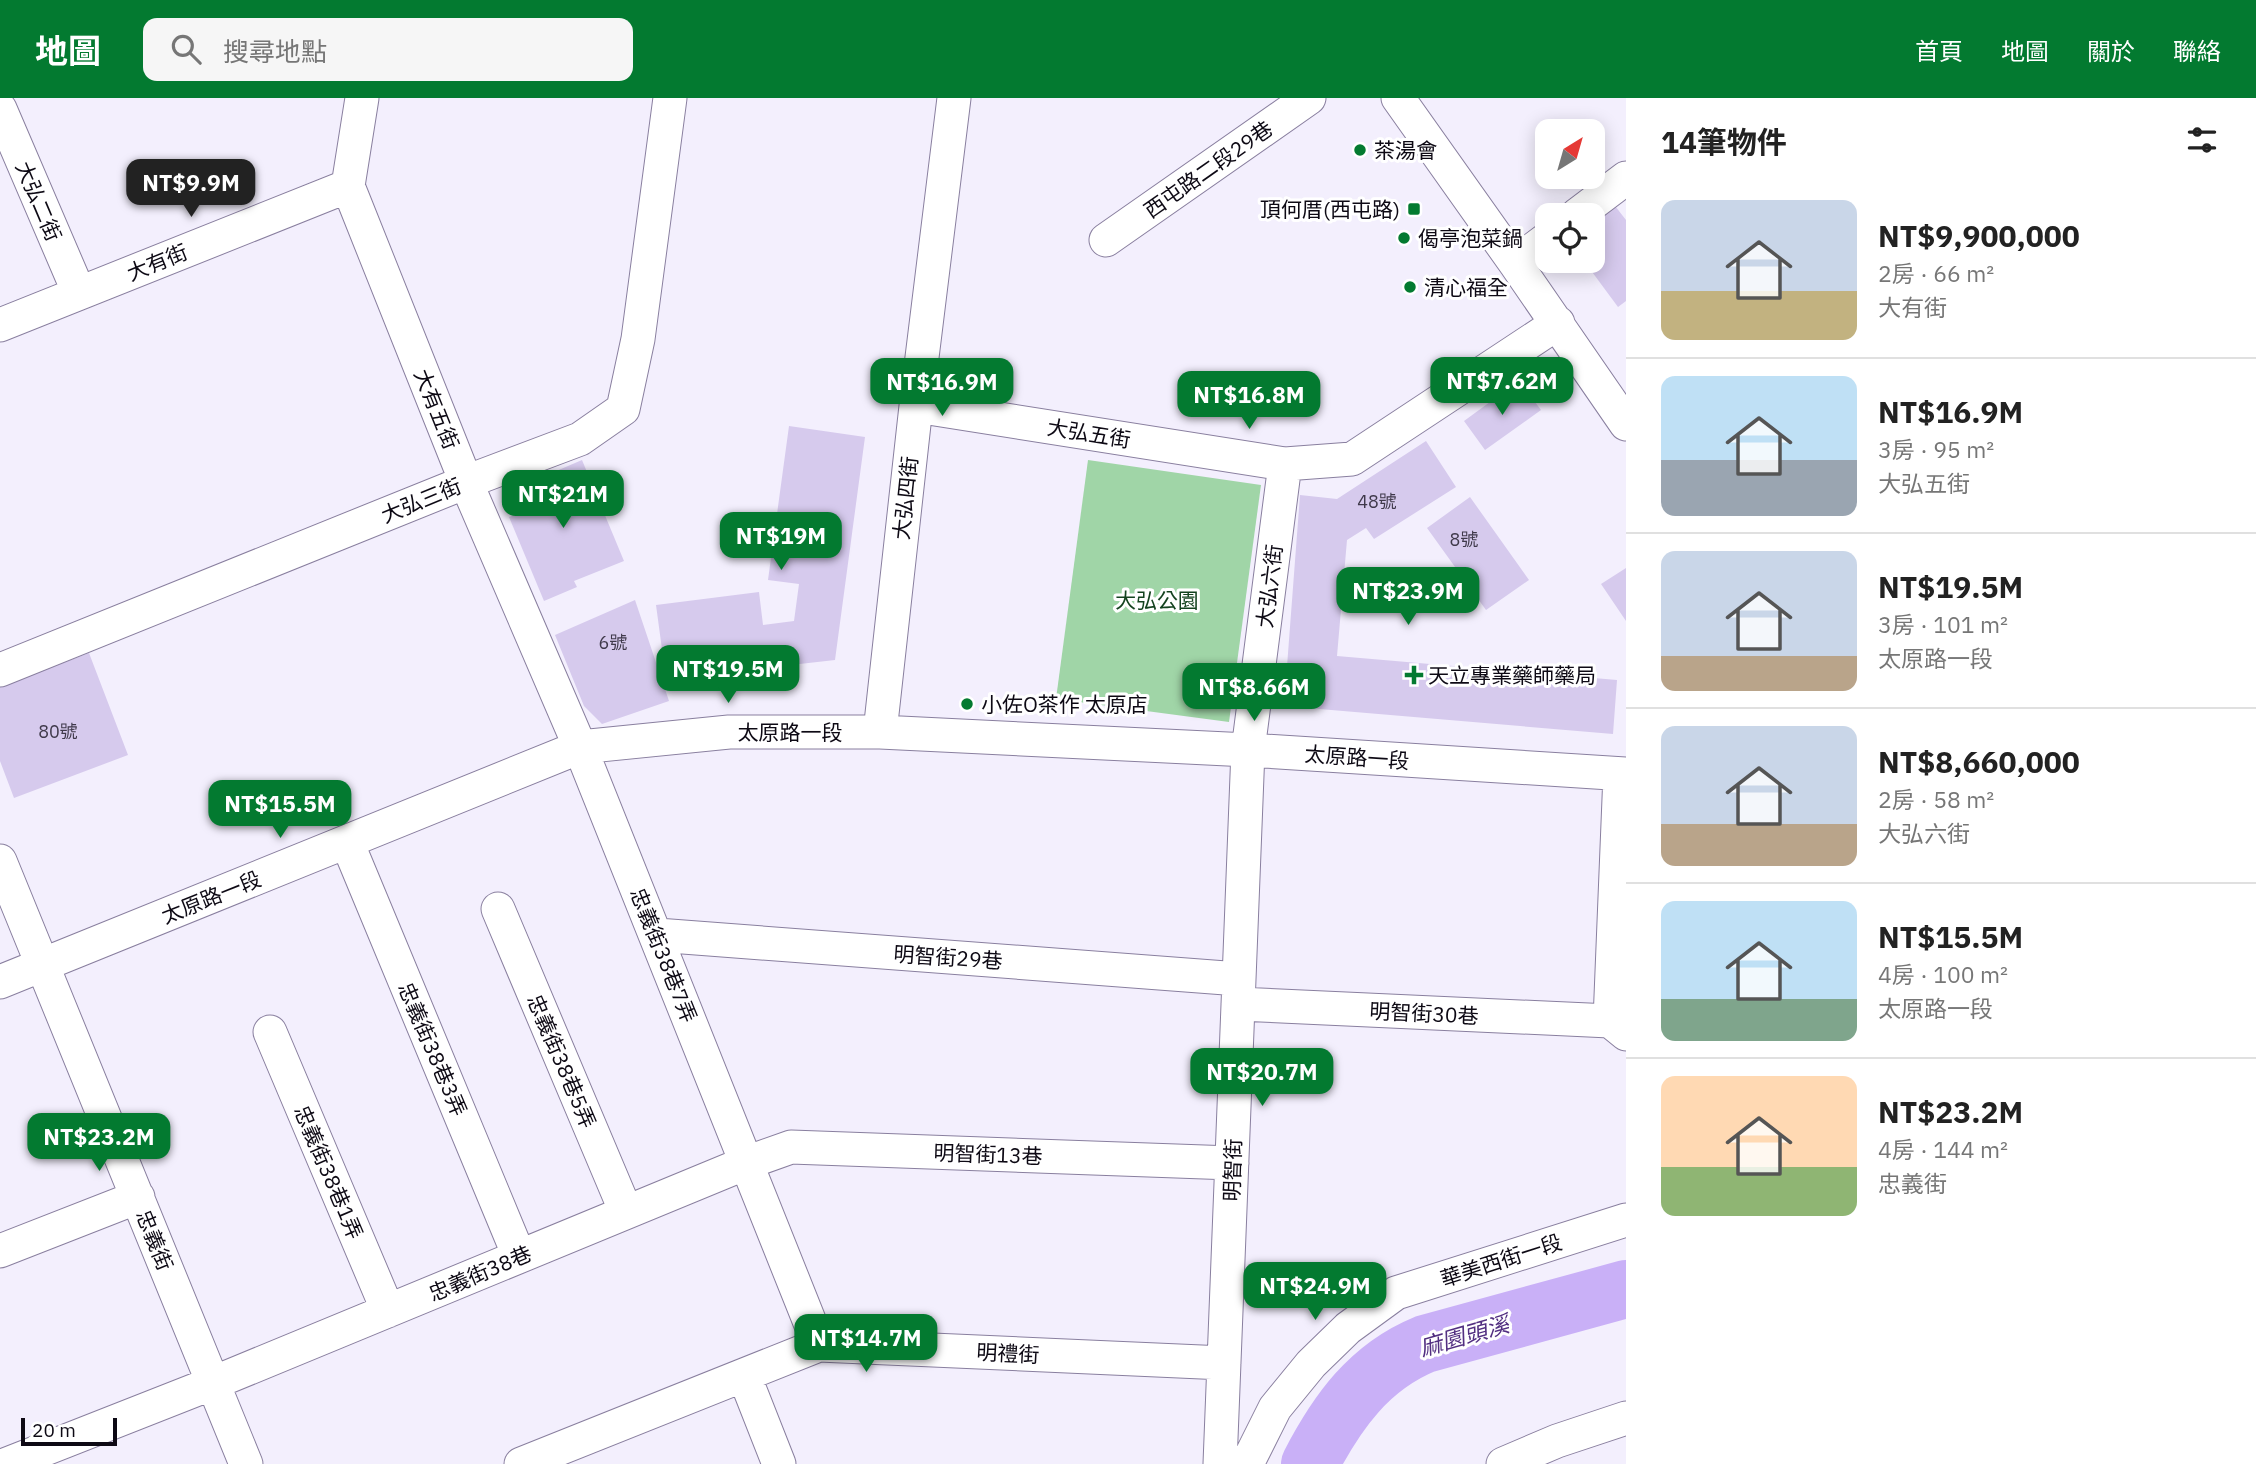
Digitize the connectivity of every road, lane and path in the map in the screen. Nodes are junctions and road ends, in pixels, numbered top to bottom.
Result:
1 (362, 98) edge
2 (670, 98) edge
3 (954, 98) edge
4 (1309, 98) edge
5 (1398, 98) edge
6 (0, 110) edge
7 (1626, 178) edge
8 (348, 186) junction
9 (1593, 203) edge
10 (1106, 240) dead end
11 (1535, 248) edge
12 (1516, 263) junction
13 (79, 293) junction
14 (1558, 323) junction
15 (0, 324) edge
16 (916, 406) junction
17 (1626, 424) edge
18 (1285, 464) junction
19 (466, 482) junction
20 (0, 670) edge
21 (880, 732) junction
22 (580, 747) junction
23 (1248, 750) junction
24 (1623, 774) edge
25 (347, 842) junction
26 (0, 861) edge
27 (498, 909) dead end
28 (657, 935) junction
29 (44, 965) junction
30 (0, 982) edge
31 (1239, 992) junction
32 (1618, 1028) edge
33 (270, 1032) dead end
34 (746, 1163) junction
35 (1232, 1163) junction
36 (138, 1196) junction
37 (626, 1212) junction
38 (1626, 1220) edge
39 (0, 1251) edge
40 (519, 1256) junction
41 (388, 1311) junction
42 (819, 1345) junction
43 (1224, 1363) junction
44 (744, 1375) junction
45 (213, 1383) junction
46 (1626, 1418) edge
47 (8, 1464) edge
48 (246, 1464) edge
49 (521, 1464) edge
50 (779, 1464) edge
51 (1220, 1464) edge
52 (1247, 1464) edge
53 (1503, 1464) edge

1 - 8 street
2 - 19 street, 大弘三街
3 - 16 street, 大弘四街
4 - 10 street, 西屯路二段29巷
5 - 12 street
6 - 13 street, 大弘二街
7 - 9 street
8 - 13 street, 大有街
8 - 19 street, 大有五街
11 - 12 street
12 - 14 street
13 - 15 street, 大有街
14 - 17 street
14 - 18 street, 大弘五街
16 - 18 street, 大弘五街
16 - 21 street, 大弘四街
18 - 23 street, 大弘六街
19 - 20 street, 大弘三街
19 - 22 street, 大有五街
21 - 22 street, 太原路一段
21 - 23 street, 太原路一段
22 - 25 street, 太原路一段
22 - 28 street, 忠義街38巷7弄
23 - 24 street, 太原路一段
23 - 31 street, 明智街
24 - 32 street
25 - 29 street, 太原路一段
25 - 40 street, 忠義街38巷3弄
26 - 29 street, 忠義街
27 - 37 street, 忠義街38巷5弄
28 - 31 street, 明智街29巷
28 - 34 street, 忠義街38巷7弄
29 - 30 street, 太原路一段
29 - 36 street, 忠義街
31 - 32 street, 明智街30巷
31 - 35 street, 明智街
33 - 41 street, 忠義街38巷1弄
34 - 35 street, 明智街13巷
34 - 37 street, 忠義街38巷
34 - 42 street, 忠義街38巷7弄
35 - 43 street, 明智街
36 - 39 street
36 - 45 street, 忠義街
37 - 40 street, 忠義街38巷
38 - 52 street, 華美西街一段
40 - 41 street, 忠義街38巷
41 - 45 street, 忠義街38巷
42 - 43 street, 明禮街
42 - 44 street, 明禮街
43 - 51 street, 明智街
44 - 49 street, 明禮街
44 - 50 street
45 - 47 street, 忠義街38巷
45 - 48 street, 忠義街
46 - 53 street

